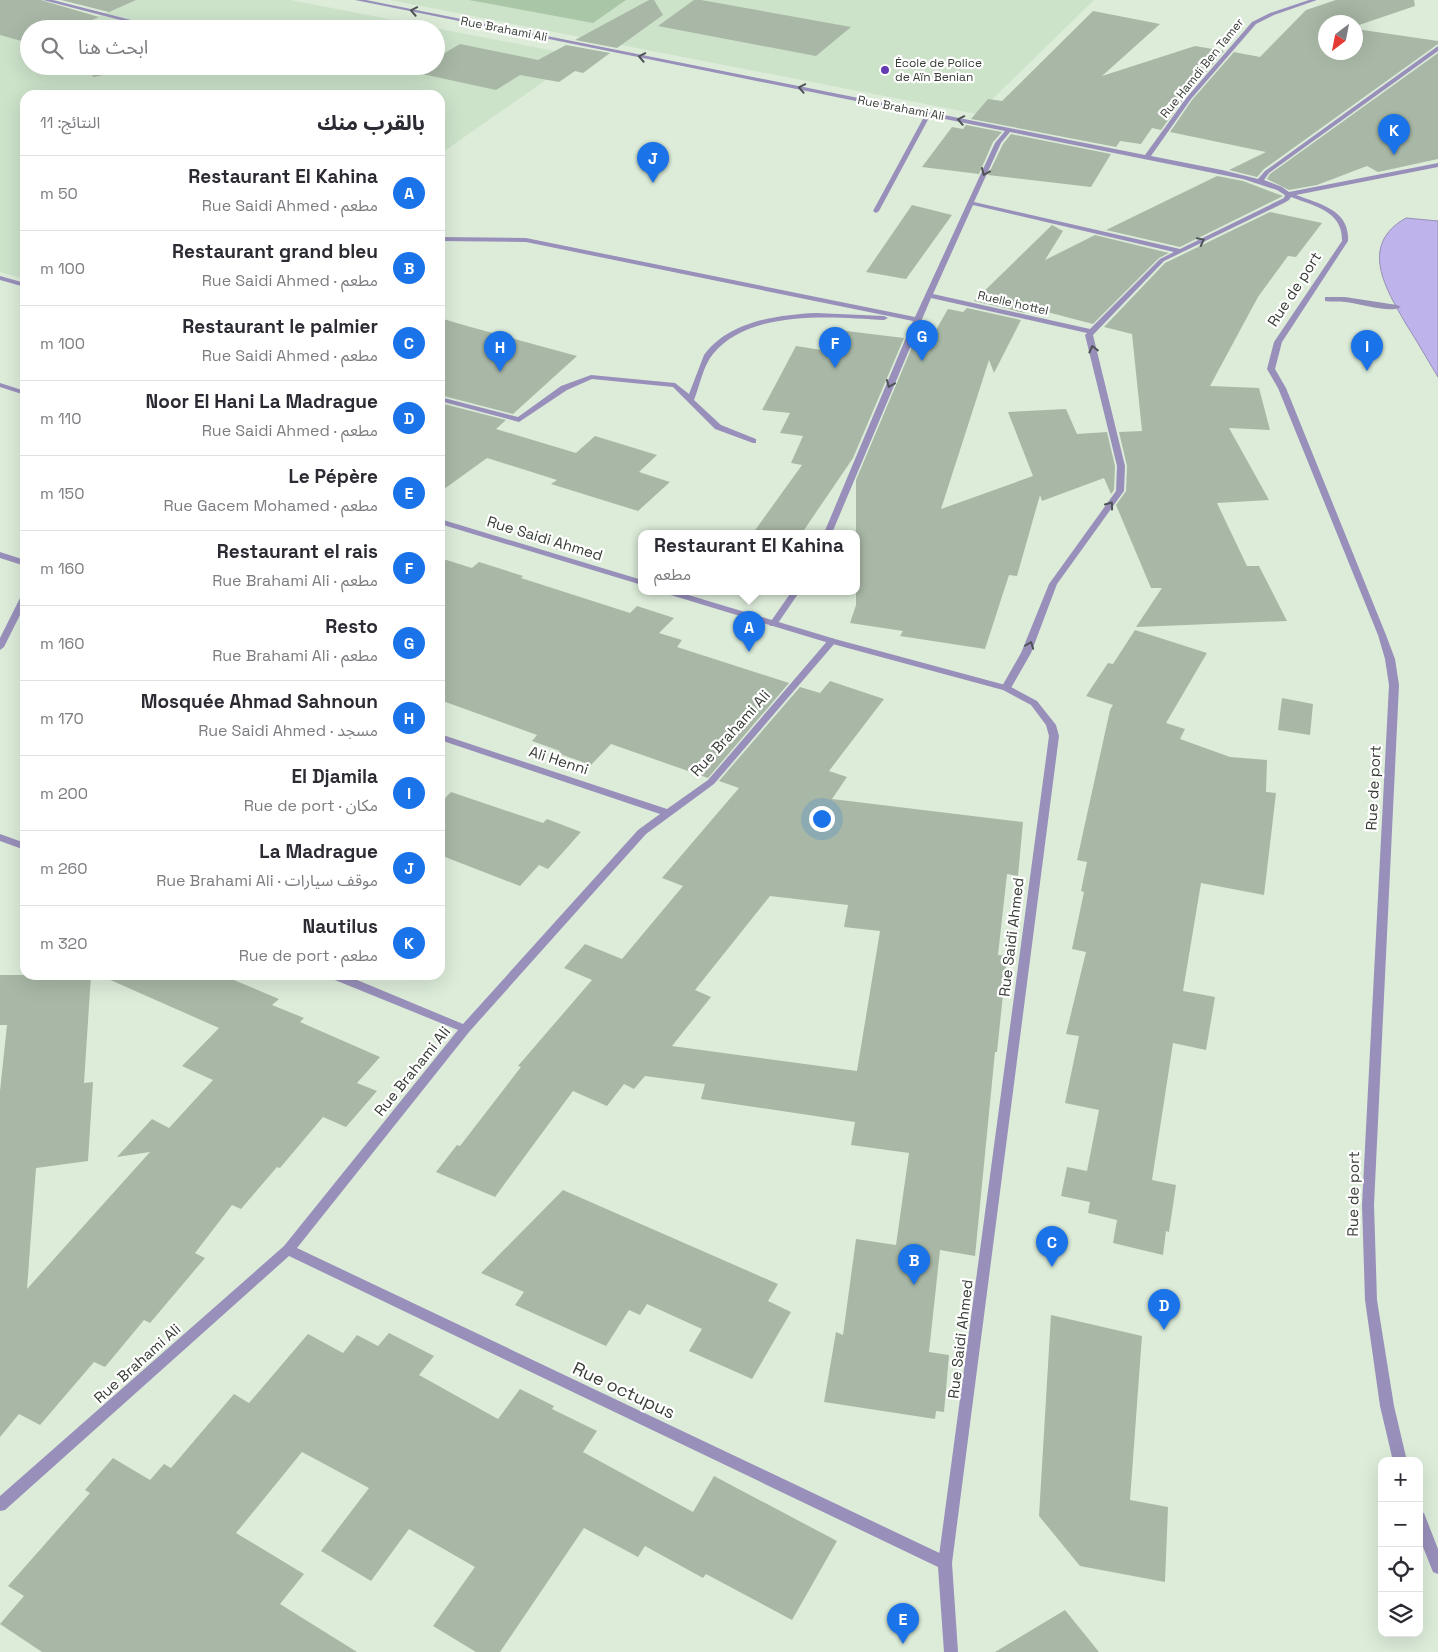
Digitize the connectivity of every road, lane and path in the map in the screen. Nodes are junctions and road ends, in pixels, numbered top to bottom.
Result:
1 (46, 0) edge
2 (358, 0) edge
3 (1314, 0) edge
4 (126, 20) edge
5 (1438, 48) edge
6 (928, 114) junction
7 (1009, 129) junction
8 (1147, 157) junction
9 (1438, 165) edge
10 (1260, 181) junction
11 (1288, 194) junction
12 (972, 203) junction
13 (876, 211) dead end
14 (445, 238) edge
15 (1180, 251) junction
16 (0, 278) edge
17 (20, 284) edge
18 (929, 295) junction
19 (917, 320) junction
20 (1092, 332) junction
21 (0, 385) edge
22 (20, 391) edge
23 (445, 400) edge
24 (690, 400) junction
25 (753, 441) dead end
26 (445, 523) edge
27 (829, 530) edge
28 (0, 555) edge
29 (20, 562) edge
30 (638, 582) edge
31 (680, 595) edge
32 (793, 595) edge
33 (20, 608) edge
34 (773, 624) junction
35 (832, 641) junction
36 (0, 647) edge
37 (1006, 688) junction
38 (445, 739) edge
39 (668, 813) junction
40 (0, 837) edge
41 (20, 845) edge
42 (346, 980) edge
43 (465, 1029) junction
44 (288, 1250) junction
45 (1399, 1457) edge
46 (0, 1505) edge
47 (1423, 1528) edge
48 (945, 1564) junction
49 (1438, 1566) edge
50 (951, 1652) edge

1 - 4 street
6 -> 2 street, Rue Brahami Ali
3 - 8 street, Rue Hamdi Ben Tamer
5 - 10 street
7 -> 6 street, Rue Brahami Ali
6 - 13 street
7 - 8 street, Rue Brahami Ali
7 -> 12 street
8 - 10 street, Rue Brahami Ali
9 - 11 street
10 - 11 street, Rue Brahami Ali
15 -> 11 street
11 - 45 street, Rue de port
12 - 15 street
12 - 18 street
14 - 19 street
15 - 20 street
16 - 17 street
18 - 19 street
18 - 20 street, Ruelle hottel
19 - 24 street
19 -> 27 street
37 -> 20 street
21 - 22 street
23 - 24 street
24 - 25 street
26 - 30 street, Rue Saidi Ahmed
28 - 29 street
31 - 34 street, Rue Saidi Ahmed
32 - 34 street
33 - 36 street
34 - 35 street, Rue Saidi Ahmed
35 - 37 street, Rue Saidi Ahmed
35 - 39 street, Rue Brahami Ali
37 - 48 street, Rue Saidi Ahmed
38 - 39 street, Ali Henni
39 - 43 street, Rue Brahami Ali
40 - 41 street
42 - 43 street
43 - 44 street, Rue Brahami Ali
44 - 46 street, Rue Brahami Ali
44 - 48 street, Rue octupus
47 - 49 street
48 - 50 street, Rue Saidi Ahmed

